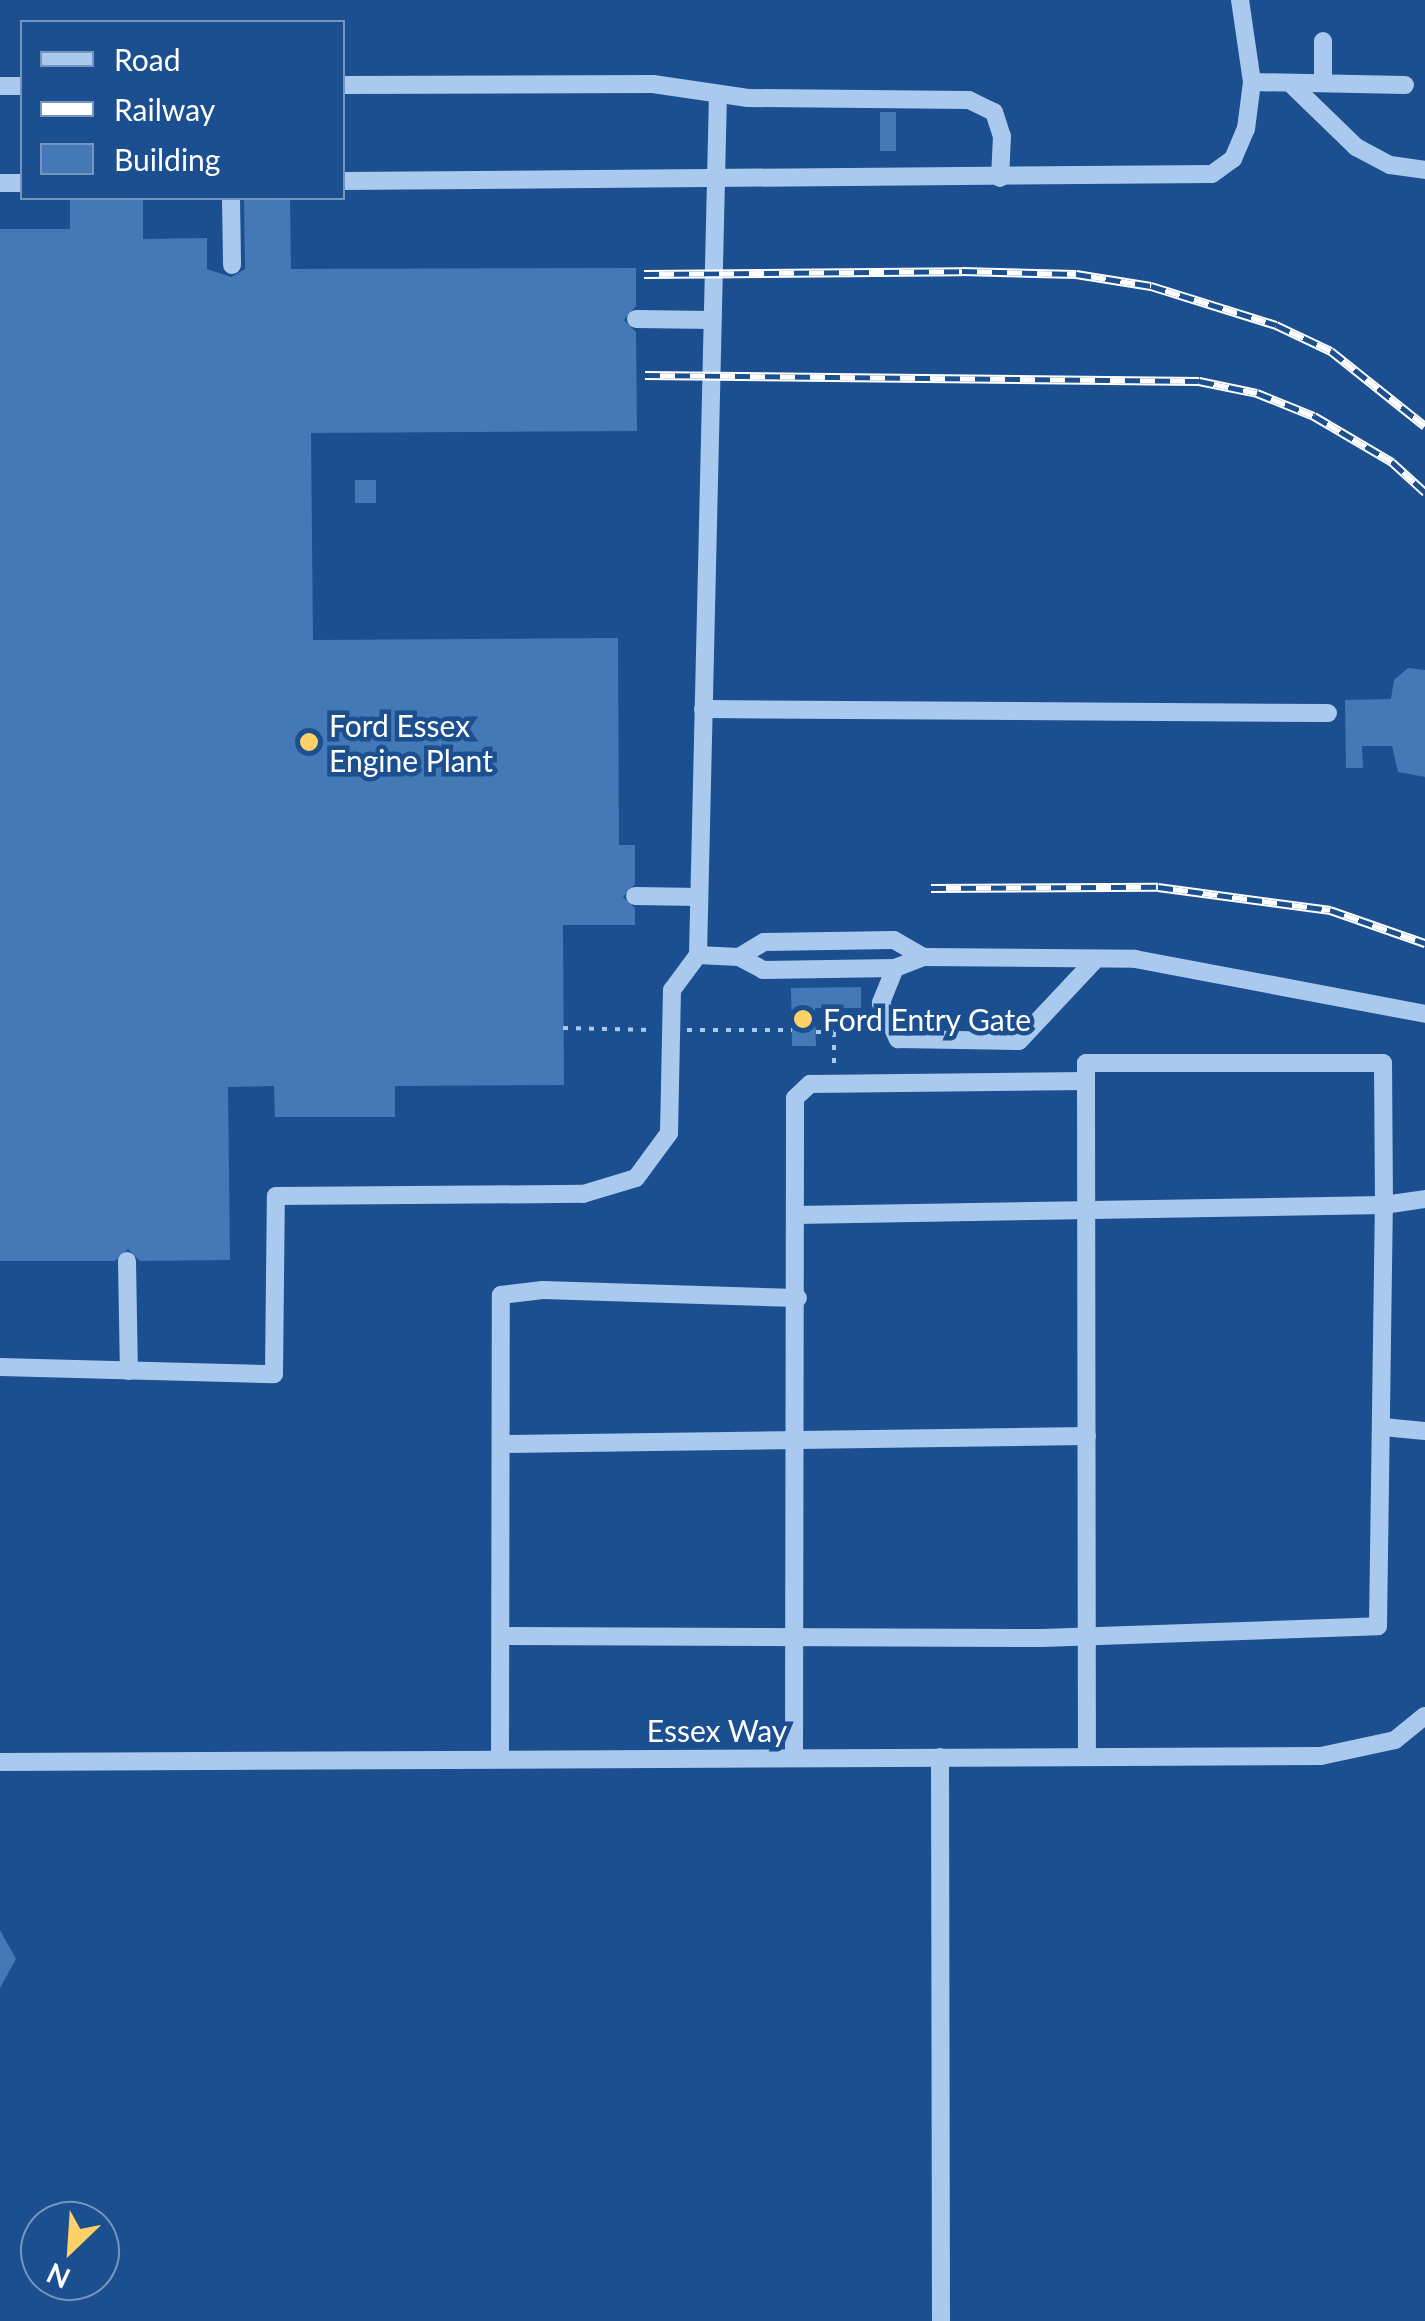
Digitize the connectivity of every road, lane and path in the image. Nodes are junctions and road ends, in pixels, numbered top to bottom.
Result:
1 (1240, 0) edge
2 (1323, 41) dead end
3 (1252, 82) junction
4 (1290, 83) junction
5 (1323, 83) junction
6 (345, 85) edge
7 (1405, 85) dead end
8 (718, 94) junction
9 (1425, 172) edge
10 (1000, 178) junction
11 (715, 180) junction
12 (345, 182) edge
13 (231, 200) edge
14 (232, 266) dead end
15 (636, 319) dead end
16 (712, 320) junction
17 (703, 709) junction
18 (1328, 713) dead end
19 (635, 896) dead end
20 (699, 897) junction
21 (698, 955) junction
22 (739, 957) junction
23 (924, 957) junction
24 (1096, 959) junction
25 (895, 968) junction
26 (1425, 1014) edge
27 (564, 1028) dead end
28 (658, 1030) dead end
29 (687, 1030) dead end
30 (792, 1030) dead end
31 (816, 1032) dead end
32 (1086, 1081) junction
33 (834, 1084) junction
34 (1425, 1199) edge
35 (1384, 1205) junction
36 (1086, 1210) junction
37 (795, 1215) junction
38 (128, 1261) dead end
39 (798, 1298) junction
40 (0, 1367) edge
41 (129, 1370) junction
42 (1384, 1427) junction
43 (1425, 1430) edge
44 (1086, 1436) junction
45 (795, 1440) junction
46 (504, 1444) junction
47 (501, 1636) junction
48 (1088, 1636) junction
49 (794, 1638) junction
50 (1425, 1716) edge
51 (1087, 1756) junction
52 (794, 1757) junction
53 (940, 1757) junction
54 (500, 1759) junction
55 (0, 1762) edge
56 (941, 2321) edge

1 - 3 street
2 - 5 street
3 - 4 street
3 - 10 street
4 - 5 street
4 - 9 street
5 - 7 street
6 - 8 street
8 - 10 street
8 - 11 street
10 - 11 street
11 - 12 street
11 - 16 street
13 - 14 street
15 - 16 street
16 - 17 street
17 - 18 street
17 - 20 street
19 - 20 street
20 - 21 street
21 - 22 street
21 - 41 street
22 - 23 street
22 - 25 street
23 - 24 street
23 - 25 street
24 - 25 street
24 - 26 street
27 - 28 path
29 - 30 path
31 - 33 path
32 - 33 street
32 - 35 street
32 - 36 street
33 - 37 street
34 - 35 street
35 - 36 street
35 - 42 street
36 - 37 street
36 - 44 street
37 - 39 street
38 - 41 street
39 - 45 street
39 - 46 street
40 - 41 street
42 - 43 street
42 - 48 street
44 - 45 street
44 - 48 street
45 - 46 street
45 - 49 street
46 - 47 street
47 - 49 street
47 - 54 street
48 - 49 street
48 - 51 street
49 - 52 street
50 - 51 street, Essex Way
51 - 53 street, Essex Way
52 - 53 street, Essex Way
52 - 54 street, Essex Way
53 - 56 street
54 - 55 street, Essex Way

